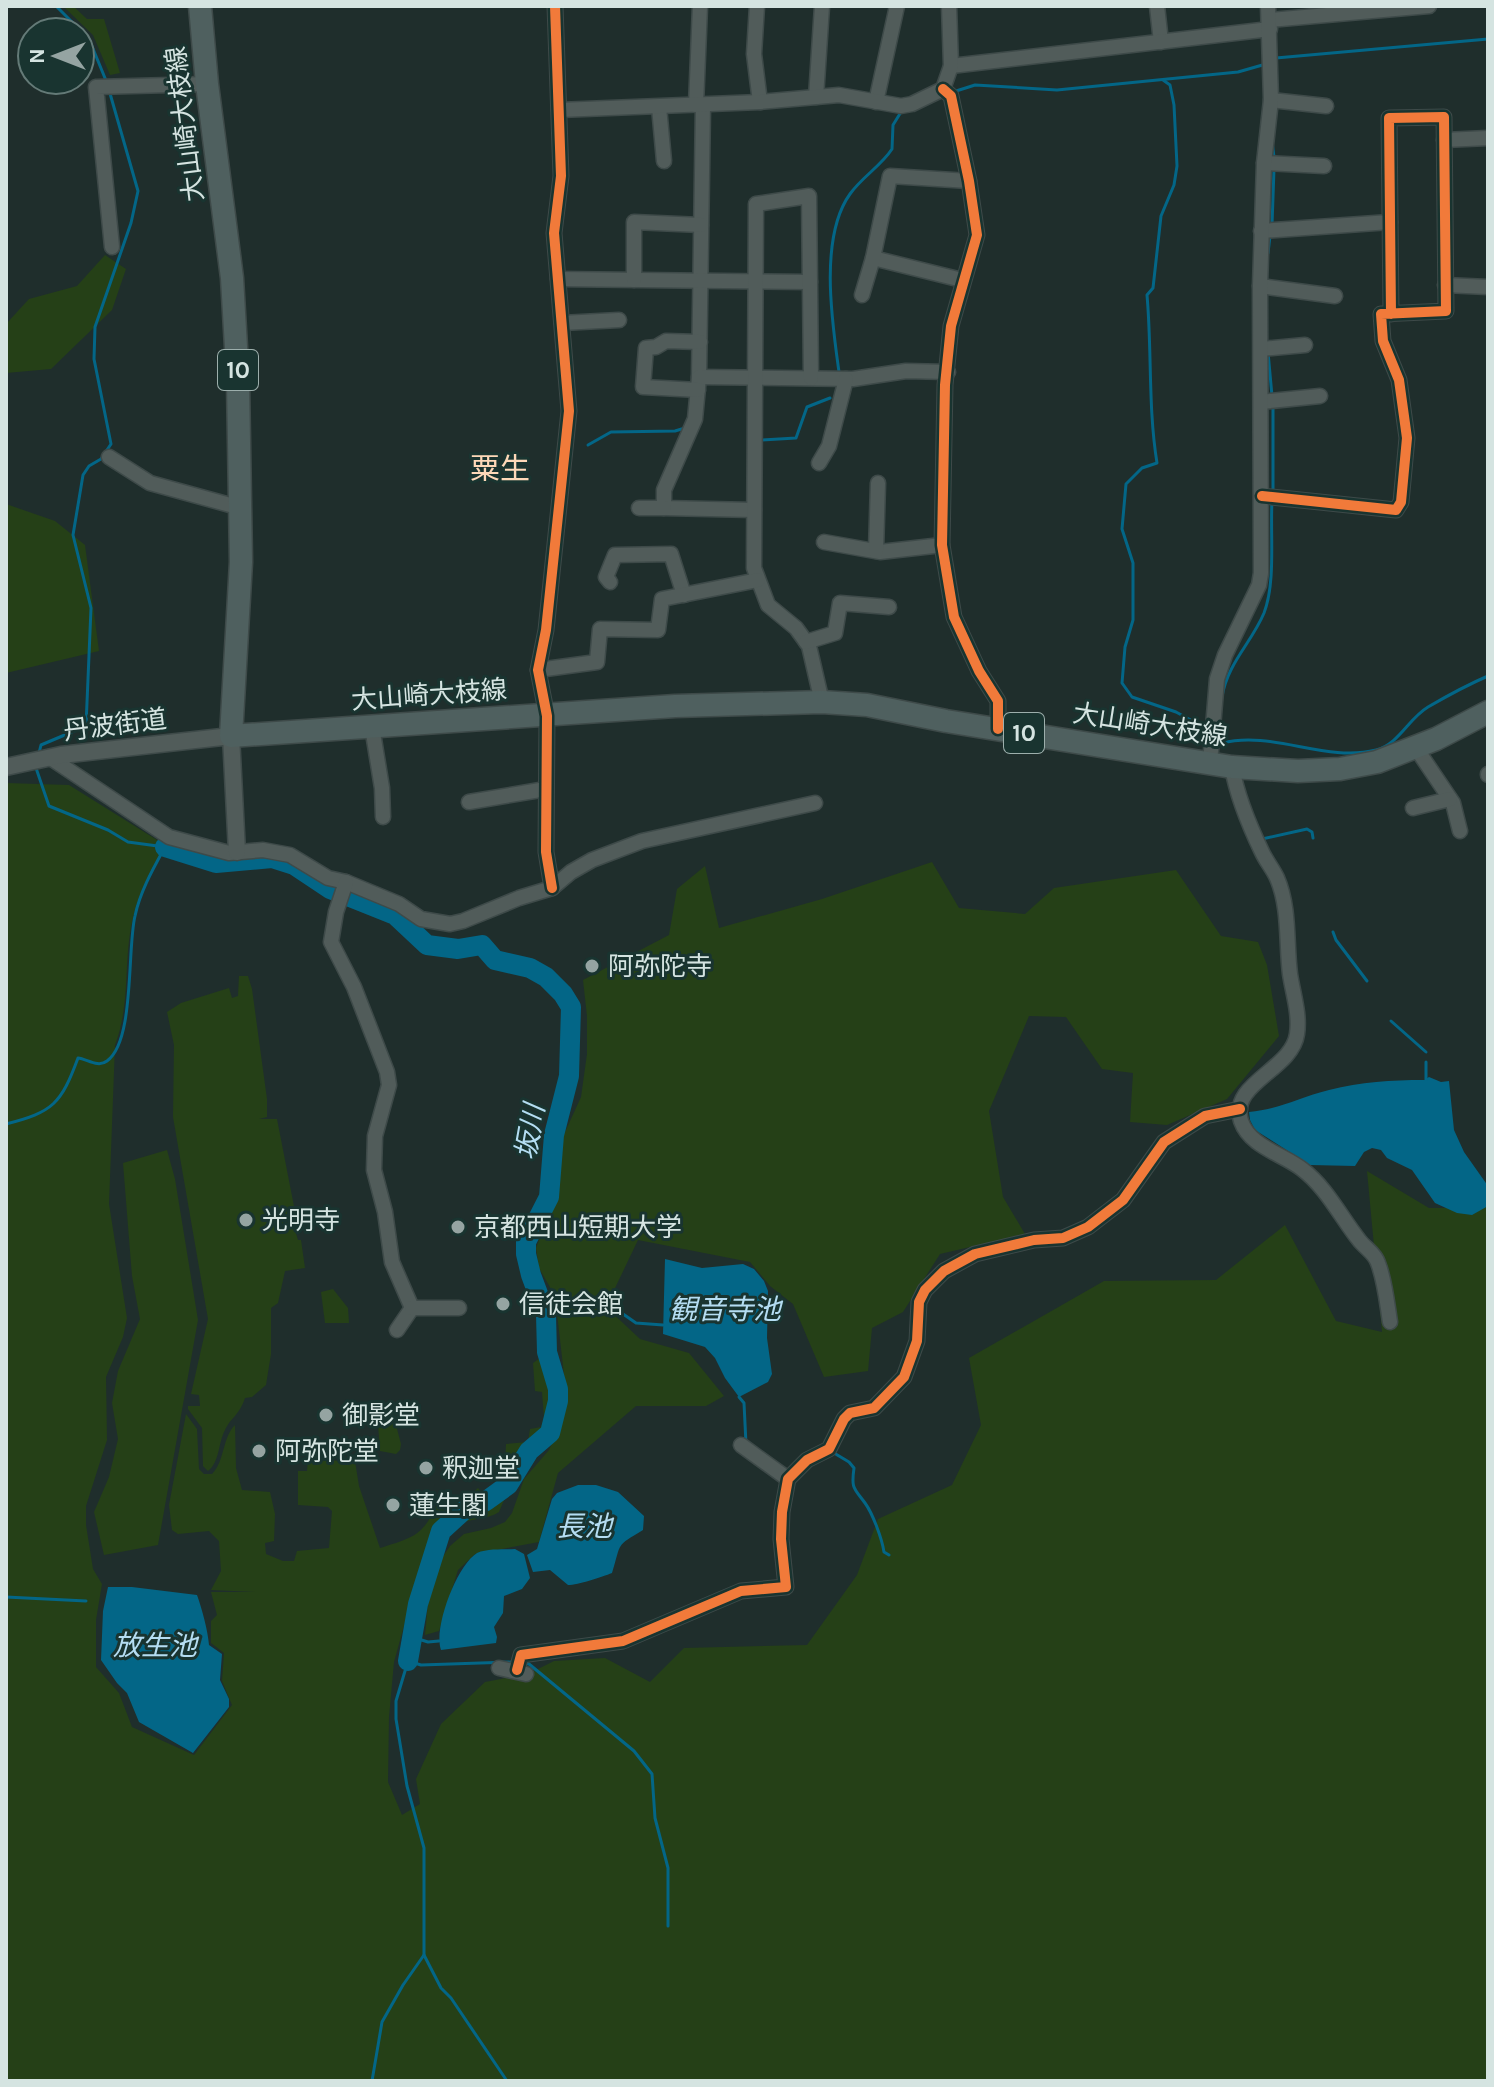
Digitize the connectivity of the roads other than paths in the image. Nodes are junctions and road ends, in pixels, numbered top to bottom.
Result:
1 (200, 6) edge
2 (555, 6) edge
3 (700, 6) edge
4 (757, 6) edge
5 (822, 6) edge
6 (897, 6) edge
7 (949, 6) edge
8 (1157, 6) edge
9 (1429, 6) edge
10 (1402, 7) edge
11 (1338, 10) edge
12 (1267, 23) edge
13 (1161, 42) junction
14 (951, 66) junction
15 (207, 84) junction
16 (943, 89) junction
17 (816, 97) junction
18 (1271, 100) junction
19 (760, 102) junction
20 (876, 102) junction
21 (699, 105) junction
22 (1326, 106) dead end
23 (659, 107) junction
24 (559, 110) junction
25 (1488, 138) edge
26 (1444, 140) junction
27 (664, 161) dead end
28 (1264, 163) junction
29 (1324, 166) dead end
30 (969, 181) junction
31 (1390, 222) junction
32 (701, 225) junction
33 (1261, 231) junction
34 (112, 247) dead end
35 (873, 258) junction
36 (558, 279) junction
37 (634, 280) junction
38 (962, 280) junction
39 (701, 281) junction
40 (755, 281) junction
41 (810, 282) junction
42 (1445, 285) junction
43 (1260, 286) junction
44 (1488, 287) edge
45 (862, 295) dead end
46 (1335, 296) dead end
47 (1391, 314) junction
48 (619, 320) dead end
49 (562, 323) junction
50 (700, 342) junction
51 (1305, 345) dead end
52 (1261, 349) junction
53 (948, 372) junction
54 (754, 378) junction
55 (811, 378) junction
56 (846, 379) junction
57 (699, 384) junction
58 (1320, 396) dead end
59 (1261, 402) junction
60 (109, 457) dead end
61 (819, 463) dead end
62 (878, 483) dead end
63 (1262, 496) junction
64 (241, 508) junction
65 (639, 508) dead end
66 (664, 508) junction
67 (754, 510) junction
68 (824, 542) dead end
69 (942, 545) junction
70 (876, 551) junction
71 (758, 580) junction
72 (610, 582) dead end
73 (684, 595) junction
74 (889, 607) dead end
75 (806, 642) junction
76 (538, 670) junction
77 (822, 702) junction
78 (1488, 712) edge
79 (547, 716) junction
80 (372, 727) junction
81 (998, 729) junction
82 (231, 736) junction
83 (1416, 748) junction
84 (49, 757) junction
85 (8, 762) edge
86 (1221, 765) junction
87 (546, 789) junction
88 (1450, 799) junction
89 (469, 802) dead end
90 (815, 803) dead end
91 (1413, 808) dead end
92 (383, 817) dead end
93 (1460, 831) dead end
94 (237, 852) junction
95 (552, 888) junction
96 (343, 890) junction
97 (1240, 1109) junction
98 (412, 1308) junction
99 (459, 1308) dead end
100 (1390, 1322) dead end
101 (397, 1330) dead end
102 (741, 1445) dead end
103 (792, 1476) junction
104 (499, 1668) dead end

1 - 15 main road, 大山崎大枝線 / 10
2 - 24 street
3 - 21 street
4 - 19 street
5 - 17 street
6 - 20 street
7 - 14 street
8 - 13 street
9 - 10 street
10 - 11 street
11 - 12 street
12 - 13 street
12 - 18 street
13 - 14 street
14 - 16 street
15 - 34 street
15 - 64 main road, 大山崎大枝線 / 10
16 - 20 street
16 - 30 street
17 - 19 street
17 - 20 street
18 - 22 street
18 - 28 street
19 - 21 street
21 - 23 street
21 - 32 street
23 - 24 street
23 - 27 street
24 - 36 street
25 - 26 street
26 - 31 street
26 - 42 street
28 - 29 street
28 - 33 street
30 - 35 street
30 - 38 street
31 - 33 street
31 - 47 street
32 - 37 street
32 - 39 street
33 - 43 street
35 - 38 street
35 - 45 street
36 - 37 street
36 - 49 street
37 - 39 street
38 - 53 street
39 - 40 street
39 - 50 street
40 - 41 street
40 - 41 street
40 - 54 street
41 - 55 street
42 - 44 street
42 - 47 street
43 - 46 street
43 - 52 street
47 - 63 street
48 - 49 street
49 - 76 street
50 - 57 street
50 - 57 street
51 - 52 street
52 - 59 street
53 - 56 street
53 - 69 street
54 - 55 street
54 - 57 street
54 - 67 street
55 - 56 street
56 - 61 street
57 - 66 street
58 - 59 street
59 - 63 street
60 - 64 street
62 - 70 street
63 - 86 street
64 - 82 main road, 大山崎大枝線 / 10
65 - 66 street
66 - 67 street
67 - 71 street
68 - 70 street
69 - 70 street
69 - 81 street
71 - 73 street
71 - 75 street
72 - 73 street
73 - 76 street
74 - 75 street
75 - 77 street
76 - 79 street
77 - 79 main road, 大山崎大枝線 / 10
77 - 81 main road, 大山崎大枝線 / 10
78 - 83 main road, 大山崎大枝線 / 10
79 - 80 main road, 大山崎大枝線 / 10
79 - 87 street
80 - 82 main road, 大山崎大枝線 / 10
80 - 92 street
81 - 86 main road, 大山崎大枝線 / 10
82 - 84 street, 丹波街道
82 - 94 street
83 - 86 main road, 大山崎大枝線 / 10
83 - 88 street
84 - 85 street, 丹波街道
84 - 94 street
86 - 97 street
87 - 89 street
87 - 95 street
88 - 91 street
88 - 93 street
90 - 95 street
94 - 96 street
95 - 96 street
96 - 98 street
97 - 100 street
97 - 103 street
98 - 99 street
98 - 101 street
102 - 103 street
103 - 104 street

